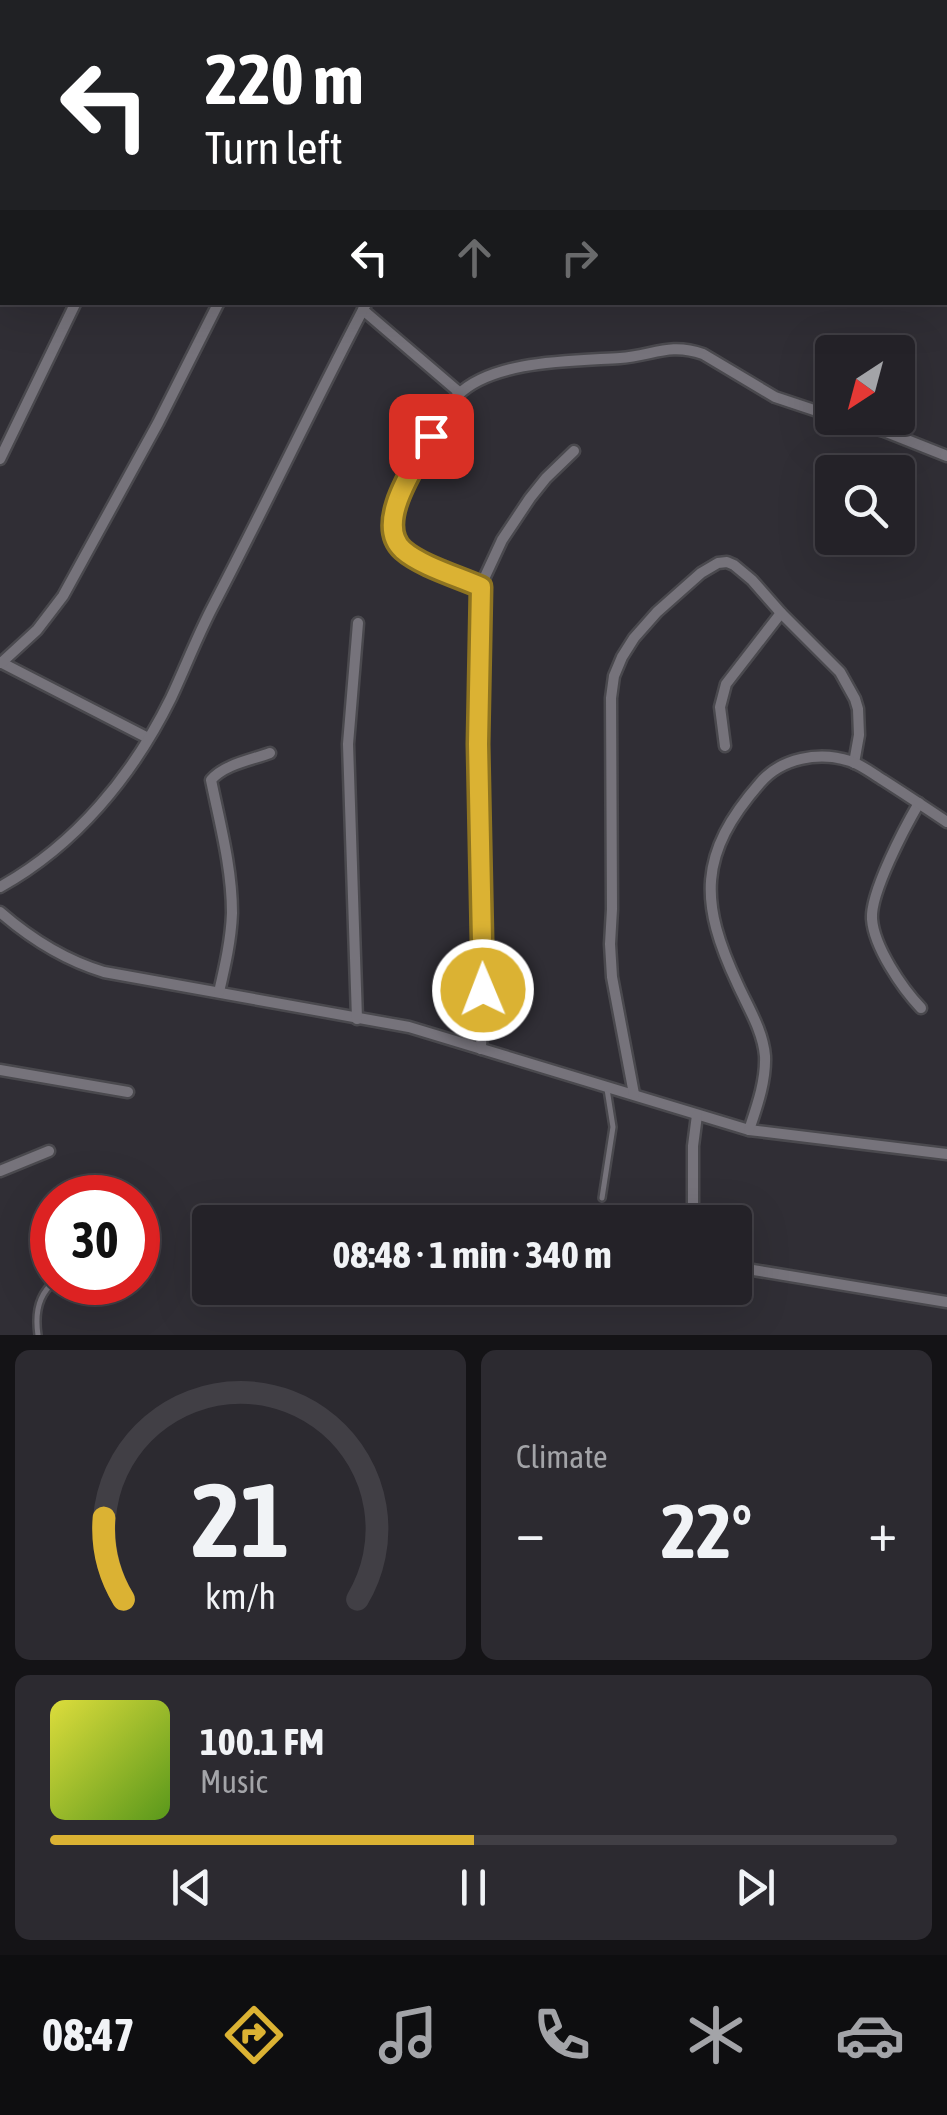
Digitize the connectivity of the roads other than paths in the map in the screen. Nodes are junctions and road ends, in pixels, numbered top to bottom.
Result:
1 (75, 305) edge
2 (217, 305) edge
3 (365, 306) edge
4 (460, 393) junction
5 (815, 411) edge
6 (894, 435) edge
7 (574, 451) dead end
8 (947, 456) edge
9 (0, 459) edge
10 (481, 587) junction
11 (781, 613) junction
12 (358, 623) dead end
13 (1, 663) edge
14 (148, 738) junction
15 (724, 746) dead end
16 (270, 753) dead end
17 (854, 763) junction
18 (919, 803) junction
19 (947, 822) edge
20 (0, 886) edge
21 (0, 912) edge
22 (219, 992) junction
23 (921, 1008) dead end
24 (357, 1019) junction
25 (482, 1049) junction
26 (0, 1070) edge
27 (606, 1086) junction
28 (128, 1092) dead end
29 (634, 1094) junction
30 (697, 1115) junction
31 (749, 1130) junction
32 (49, 1151) dead end
33 (947, 1154) edge
34 (0, 1171) edge
35 (602, 1198) dead end
36 (693, 1205) edge
37 (752, 1270) edge
38 (947, 1302) edge
39 (39, 1305) edge
40 (38, 1335) edge

1 - 9 street
2 - 13 street
3 - 4 street
3 - 14 street
4 - 5 street
4 - 10 street
6 - 8 street
7 - 10 street
10 - 25 street
11 - 15 street
11 - 17 street
11 - 29 street
12 - 24 street
13 - 14 street
14 - 20 street
16 - 22 street
17 - 18 street
17 - 31 street
18 - 19 street
18 - 23 street
21 - 22 street
22 - 24 street
24 - 25 street
25 - 27 street
26 - 28 street
27 - 29 street
27 - 35 lane
29 - 30 street
30 - 31 street
30 - 36 street
31 - 33 street
32 - 34 street
37 - 38 street
39 - 40 lane

